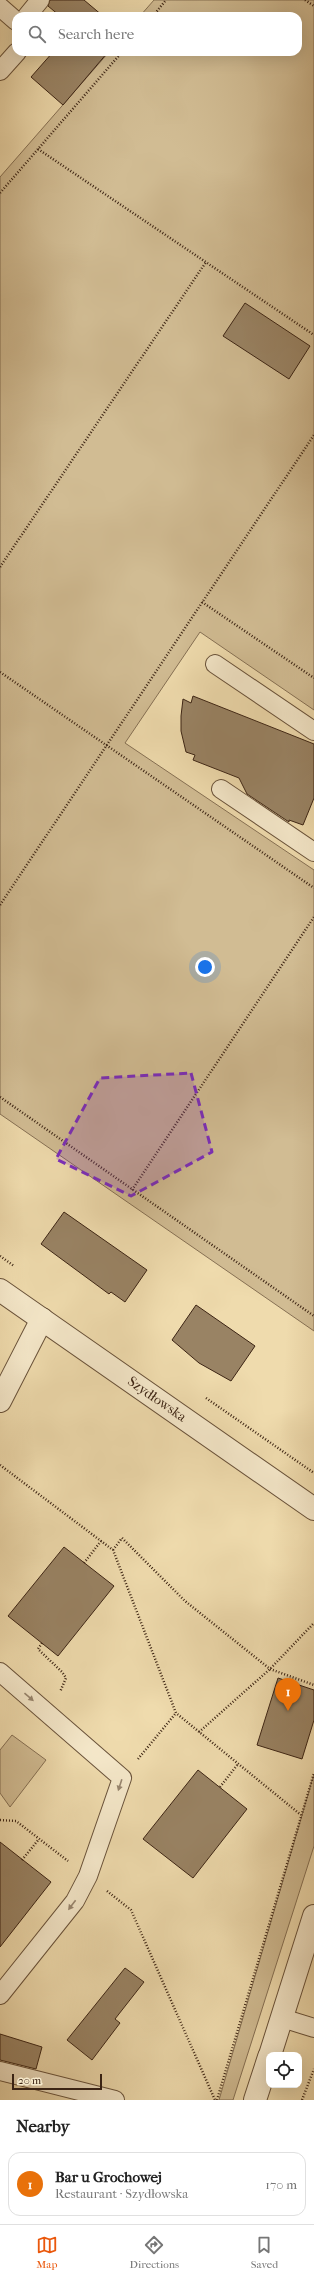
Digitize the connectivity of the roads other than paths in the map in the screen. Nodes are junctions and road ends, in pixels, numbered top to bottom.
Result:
1 (40, 0) edge
2 (0, 7) edge
3 (30, 12) edge
4 (12, 18) edge
5 (13, 56) edge
6 (0, 71) edge
7 (215, 664) dead end
8 (314, 731) edge
9 (221, 790) dead end
10 (313, 851) edge
11 (0, 1290) edge
12 (42, 1319) junction
13 (0, 1401) edge
14 (314, 1509) edge
15 (0, 1672) edge
16 (314, 1916) edge
17 (0, 1995) edge
18 (282, 2018) junction
19 (314, 2028) edge
20 (270, 2052) edge
21 (266, 2065) edge
22 (0, 2071) edge
23 (115, 2100) edge
24 (255, 2100) edge

1 - 3 lane
2 - 4 lane
5 - 6 lane
7 - 8 lane
9 - 10 lane
11 - 12 street, Szydłowska
12 - 13 street
12 - 14 street, Szydłowska
15 -> 17 lane
16 - 18 street
18 - 19 lane
18 - 20 street
21 - 24 street
22 - 23 lane

